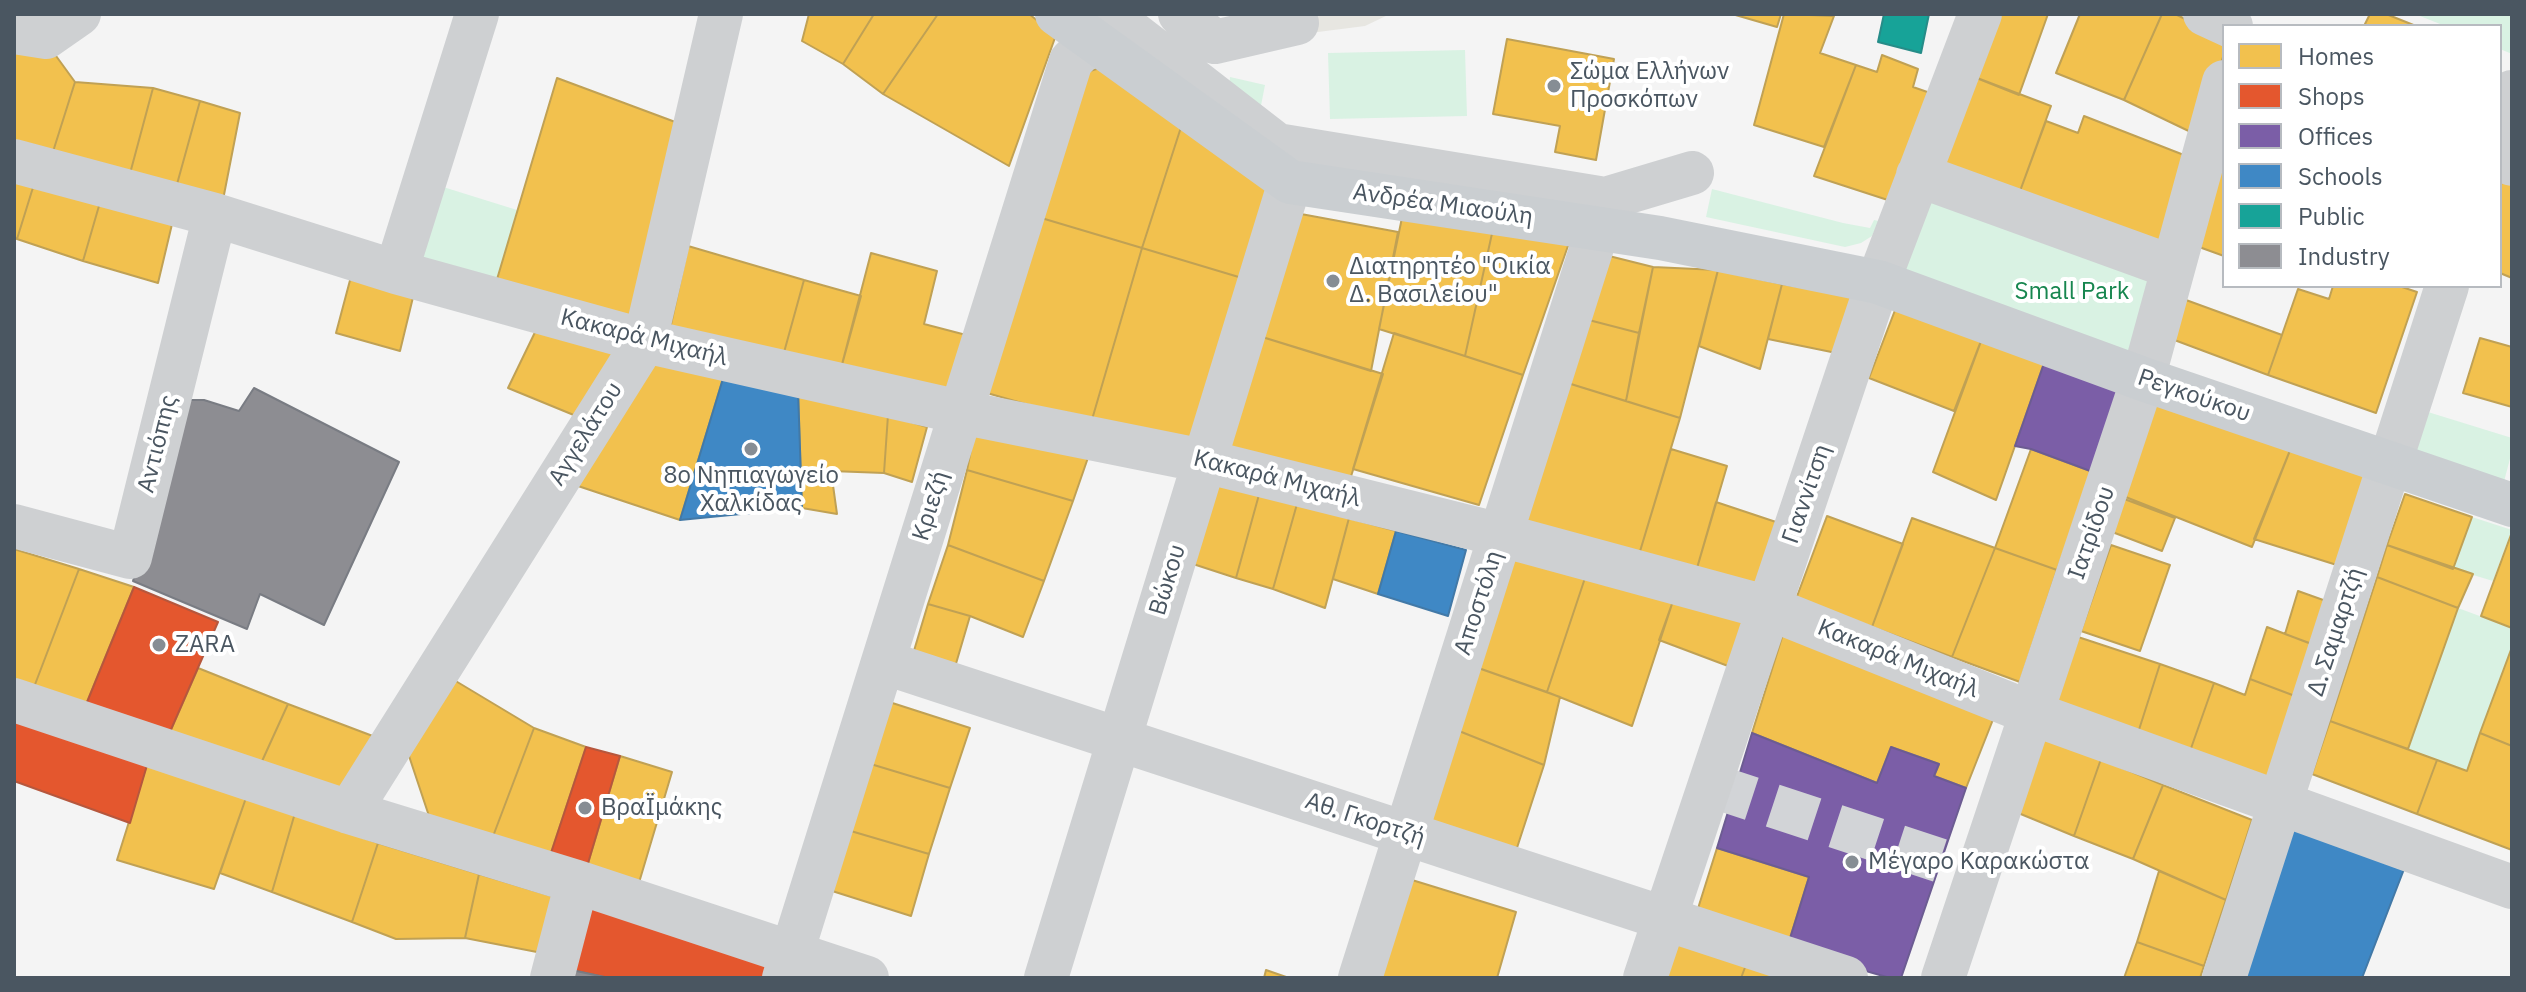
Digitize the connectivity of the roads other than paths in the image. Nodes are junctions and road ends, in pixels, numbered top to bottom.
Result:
1 (79, 14) edge
2 (477, 14) edge
3 (721, 14) edge
4 (1057, 14) edge
5 (1180, 14) edge
6 (1980, 14) edge
7 (2205, 14) edge
8 (1297, 23) dead end
9 (2227, 24) edge
10 (1100, 27) edge
11 (14, 32) edge
12 (1214, 62) junction
13 (2222, 89) edge
14 (2512, 92) edge
15 (2502, 120) edge
16 (14, 161) edge
17 (1692, 173) dead end
18 (1918, 175) junction
19 (1290, 182) junction
20 (215, 215) junction
21 (1598, 228) junction
22 (2172, 267) junction
23 (396, 272) junction
24 (1878, 282) junction
25 (2446, 288) edge
26 (645, 341) junction
27 (2143, 379) junction
28 (960, 412) junction
29 (1204, 461) junction
30 (2390, 464) junction
31 (2512, 505) edge
32 (14, 526) edge
33 (1501, 535) junction
34 (1769, 608) junction
35 (883, 662) junction
36 (14, 700) edge
37 (2031, 713) junction
38 (1119, 740) junction
39 (2281, 803) junction
40 (349, 812) junction
41 (1406, 834) junction
42 (577, 882) junction
43 (2512, 887) edge
44 (1665, 919) junction
45 (788, 966) edge
46 (552, 978) edge
47 (867, 978) edge
48 (1046, 978) edge
49 (1360, 978) edge
50 (1645, 978) edge
51 (1846, 978) edge
52 (1943, 978) edge
53 (2224, 978) edge

1 - 11 street
2 - 23 street
3 - 26 street, Αγγελάτου
4 - 10 main road, Ανδρέα Μιαούλη
5 - 12 street
6 - 18 street, Γιαννίτση
7 - 9 street
8 - 12 street
10 - 12 street
10 - 19 main road, Ανδρέα Μιαούλη
10 - 28 street, Κριεζή
12 - 17 street
13 - 22 street, Ιατρίδου
14 - 15 street
16 - 20 street, Κακαρά Μιχαήλ
18 - 22 street
18 - 24 street, Γιαννίτση
19 - 21 main road, Ανδρέα Μιαούλη
19 - 29 street, Βώκου
20 - 23 street, Κακαρά Μιχαήλ
20 - 32 street, Αντιόπης
21 - 24 main road, Ανδρέα Μιαούλη
21 - 33 street, Αποστόλη
22 - 27 street, Ιατρίδου
23 - 26 street, Κακαρά Μιχαήλ
24 - 27 main road, Ρεγκούκου
24 - 34 street, Γιαννίτση
25 - 30 street, Δ. Σαμαρτζή
26 - 28 street, Κακαρά Μιχαήλ
26 - 40 street, Αγγελάτου
27 - 30 main road, Ρεγκούκου
27 - 37 street, Ιατρίδου
28 - 29 street, Κακαρά Μιχαήλ
28 - 35 street, Κριεζή
29 - 33 street, Κακαρά Μιχαήλ
29 - 38 street, Βώκου
30 - 31 main road, Ρεγκούκου
30 - 39 street, Δ. Σαμαρτζή
33 - 34 street, Κακαρά Μιχαήλ
33 - 41 street, Αποστόλη
34 - 37 street, Κακαρά Μιχαήλ
34 - 44 street, Γιαννίτση
35 - 38 street, Αθ. Γκορτζή
35 - 45 street, Κριεζή
36 - 40 street
37 - 39 street, Κακαρά Μιχαήλ
37 - 52 street, Ιατρίδου
38 - 41 street, Αθ. Γκορτζή
38 - 48 street, Βώκου
39 - 43 street, Κακαρά Μιχαήλ
39 - 53 street, Δ. Σαμαρτζή
40 - 42 street
41 - 44 street, Αθ. Γκορτζή
41 - 49 street, Αποστόλη
42 - 45 street
42 - 46 street
44 - 50 street, Γιαννίτση
44 - 51 street, Αθ. Γκορτζή
45 - 47 street

